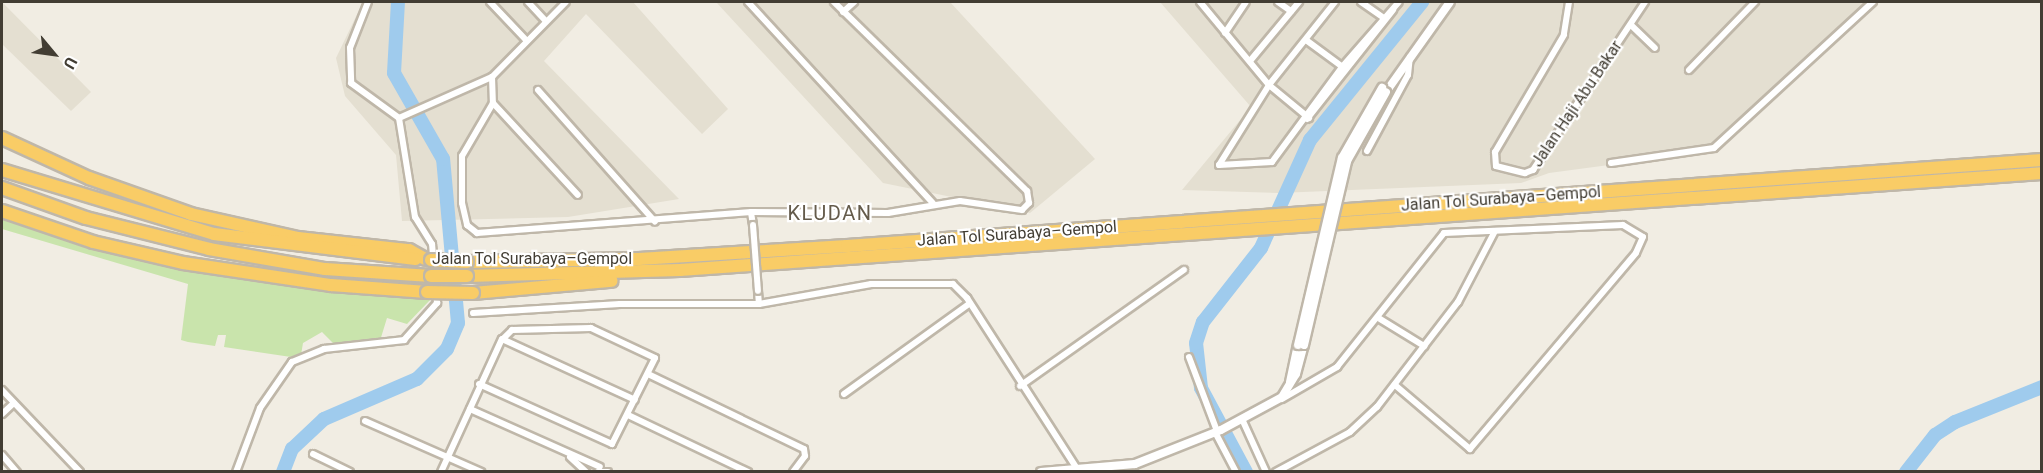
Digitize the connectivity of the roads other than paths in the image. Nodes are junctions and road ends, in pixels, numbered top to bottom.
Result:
1 (368, 2) edge
2 (490, 2) edge
3 (528, 2) edge
4 (566, 2) edge
5 (748, 2) edge
6 (834, 2) edge
7 (854, 2) edge
8 (1200, 2) edge
9 (1246, 2) edge
10 (1278, 2) edge
11 (1299, 2) edge
12 (1335, 2) edge
13 (1361, 2) edge
14 (1450, 2) edge
15 (1569, 2) edge
16 (1644, 2) edge
17 (1755, 2) edge
18 (1873, 2) edge
19 (1397, 4) edge
20 (1292, 11) junction
21 (843, 12) junction
22 (1385, 19) junction
23 (546, 21) junction
24 (1630, 26) junction
25 (1225, 33) junction
26 (526, 40) junction
27 (1306, 40) junction
28 (1654, 48) dead end
29 (1410, 53) junction
30 (1250, 61) junction
31 (1344, 69) junction
32 (1689, 70) dead end
33 (492, 77) junction
34 (1269, 86) junction
35 (538, 90) dead end
36 (493, 103) junction
37 (1306, 117) junction
38 (399, 118) junction
39 (2, 138) edge
40 (1367, 151) dead end
41 (2042, 160) edge
42 (1611, 163) dead end
43 (2, 170) edge
44 (2042, 173) edge
45 (2, 188) edge
46 (578, 195) dead end
47 (933, 203) junction
48 (2, 210) edge
49 (751, 212) junction
50 (1297, 219) junction
51 (1265, 221) junction
52 (656, 222) junction
53 (1495, 231) junction
54 (428, 259) junction
55 (680, 270) junction
56 (1184, 270) dead end
57 (970, 303) junction
58 (759, 304) junction
59 (473, 313) dead end
60 (1380, 319) junction
61 (503, 339) junction
62 (1422, 344) junction
63 (1189, 357) dead end
64 (648, 374) junction
65 (479, 384) junction
66 (1395, 385) junction
67 (1020, 386) junction
68 (2, 390) edge
69 (844, 394) dead end
70 (635, 400) junction
71 (1276, 402) junction
72 (14, 403) junction
73 (470, 409) junction
74 (2, 414) edge
75 (628, 415) junction
76 (1241, 420) junction
77 (365, 421) dead end
78 (1218, 431) junction
79 (313, 454) dead end
80 (2, 455) edge
81 (570, 456) junction
82 (447, 457) junction
83 (339, 469) edge
84 (599, 469) edge
85 (1077, 469) junction
86 (17, 471) edge
87 (80, 471) edge
88 (236, 471) edge
89 (350, 471) edge
90 (441, 471) edge
91 (481, 471) edge
92 (586, 471) edge
93 (608, 471) edge
94 (748, 471) edge
95 (793, 471) edge
96 (1041, 471) edge
97 (1236, 471) edge
98 (1266, 471) edge
99 (1276, 471) edge

1 - 38 street
2 - 26 street
3 - 23 street
4 - 23 street
5 - 47 street
6 - 21 street
7 - 21 street
8 - 25 street
9 - 25 street
10 - 20 street
11 - 20 street
12 - 27 street
13 - 22 street
14 - 29 street
15 - 24 street, Jalan Haji Abu Bakar
16 - 24 street, Jalan Haji Abu Bakar
17 - 32 street
18 - 42 street
19 - 22 street
20 - 30 street
21 - 47 street
22 - 31 street
23 - 26 street
24 - 28 street
25 - 30 street
26 - 33 street
27 - 31 street
27 - 34 street
29 - 40 street
29 - 71 street, bridge
30 - 34 street
31 - 37 street
33 - 36 street
33 - 38 street
34 - 37 street
34 - 37 street
35 - 52 street
36 - 46 street
36 - 52 street
38 - 88 street
39 - 54 highway
41 - 50 highway, Jalan Tol Surabaya–Gempol
43 - 54 highway, Jalan Tol Surabaya–Gempol
44 - 50 highway, Jalan Tol Surabaya–Gempol
45 - 55 highway, Jalan Tol Surabaya–Gempol, bridge
47 - 49 street
48 - 55 highway, bridge
49 - 52 street
49 - 58 street, bridge
50 - 51 highway, Jalan Tol Surabaya–Gempol
51 - 54 highway, Jalan Tol Surabaya–Gempol, bridge
51 - 55 highway, Jalan Tol Surabaya–Gempol
53 - 60 street
53 - 62 street
53 - 66 street
56 - 67 street
57 - 58 street
57 - 67 street
57 - 69 street
58 - 59 street
60 - 62 street
60 - 71 street
61 - 64 street
61 - 65 street
61 - 70 street
62 - 66 street
63 - 78 street
64 - 70 street
64 - 95 street
65 - 73 street
65 - 75 street
66 - 99 street
67 - 85 street
68 - 72 street
70 - 75 street
71 - 76 street
72 - 74 street
72 - 87 street
73 - 81 street
73 - 82 street
75 - 94 street
76 - 78 street
76 - 98 street
77 - 82 street
78 - 85 street
78 - 97 street
79 - 83 street
80 - 86 street
81 - 84 street
81 - 92 street
82 - 90 street
82 - 91 street
83 - 89 street
84 - 93 street
85 - 96 street

